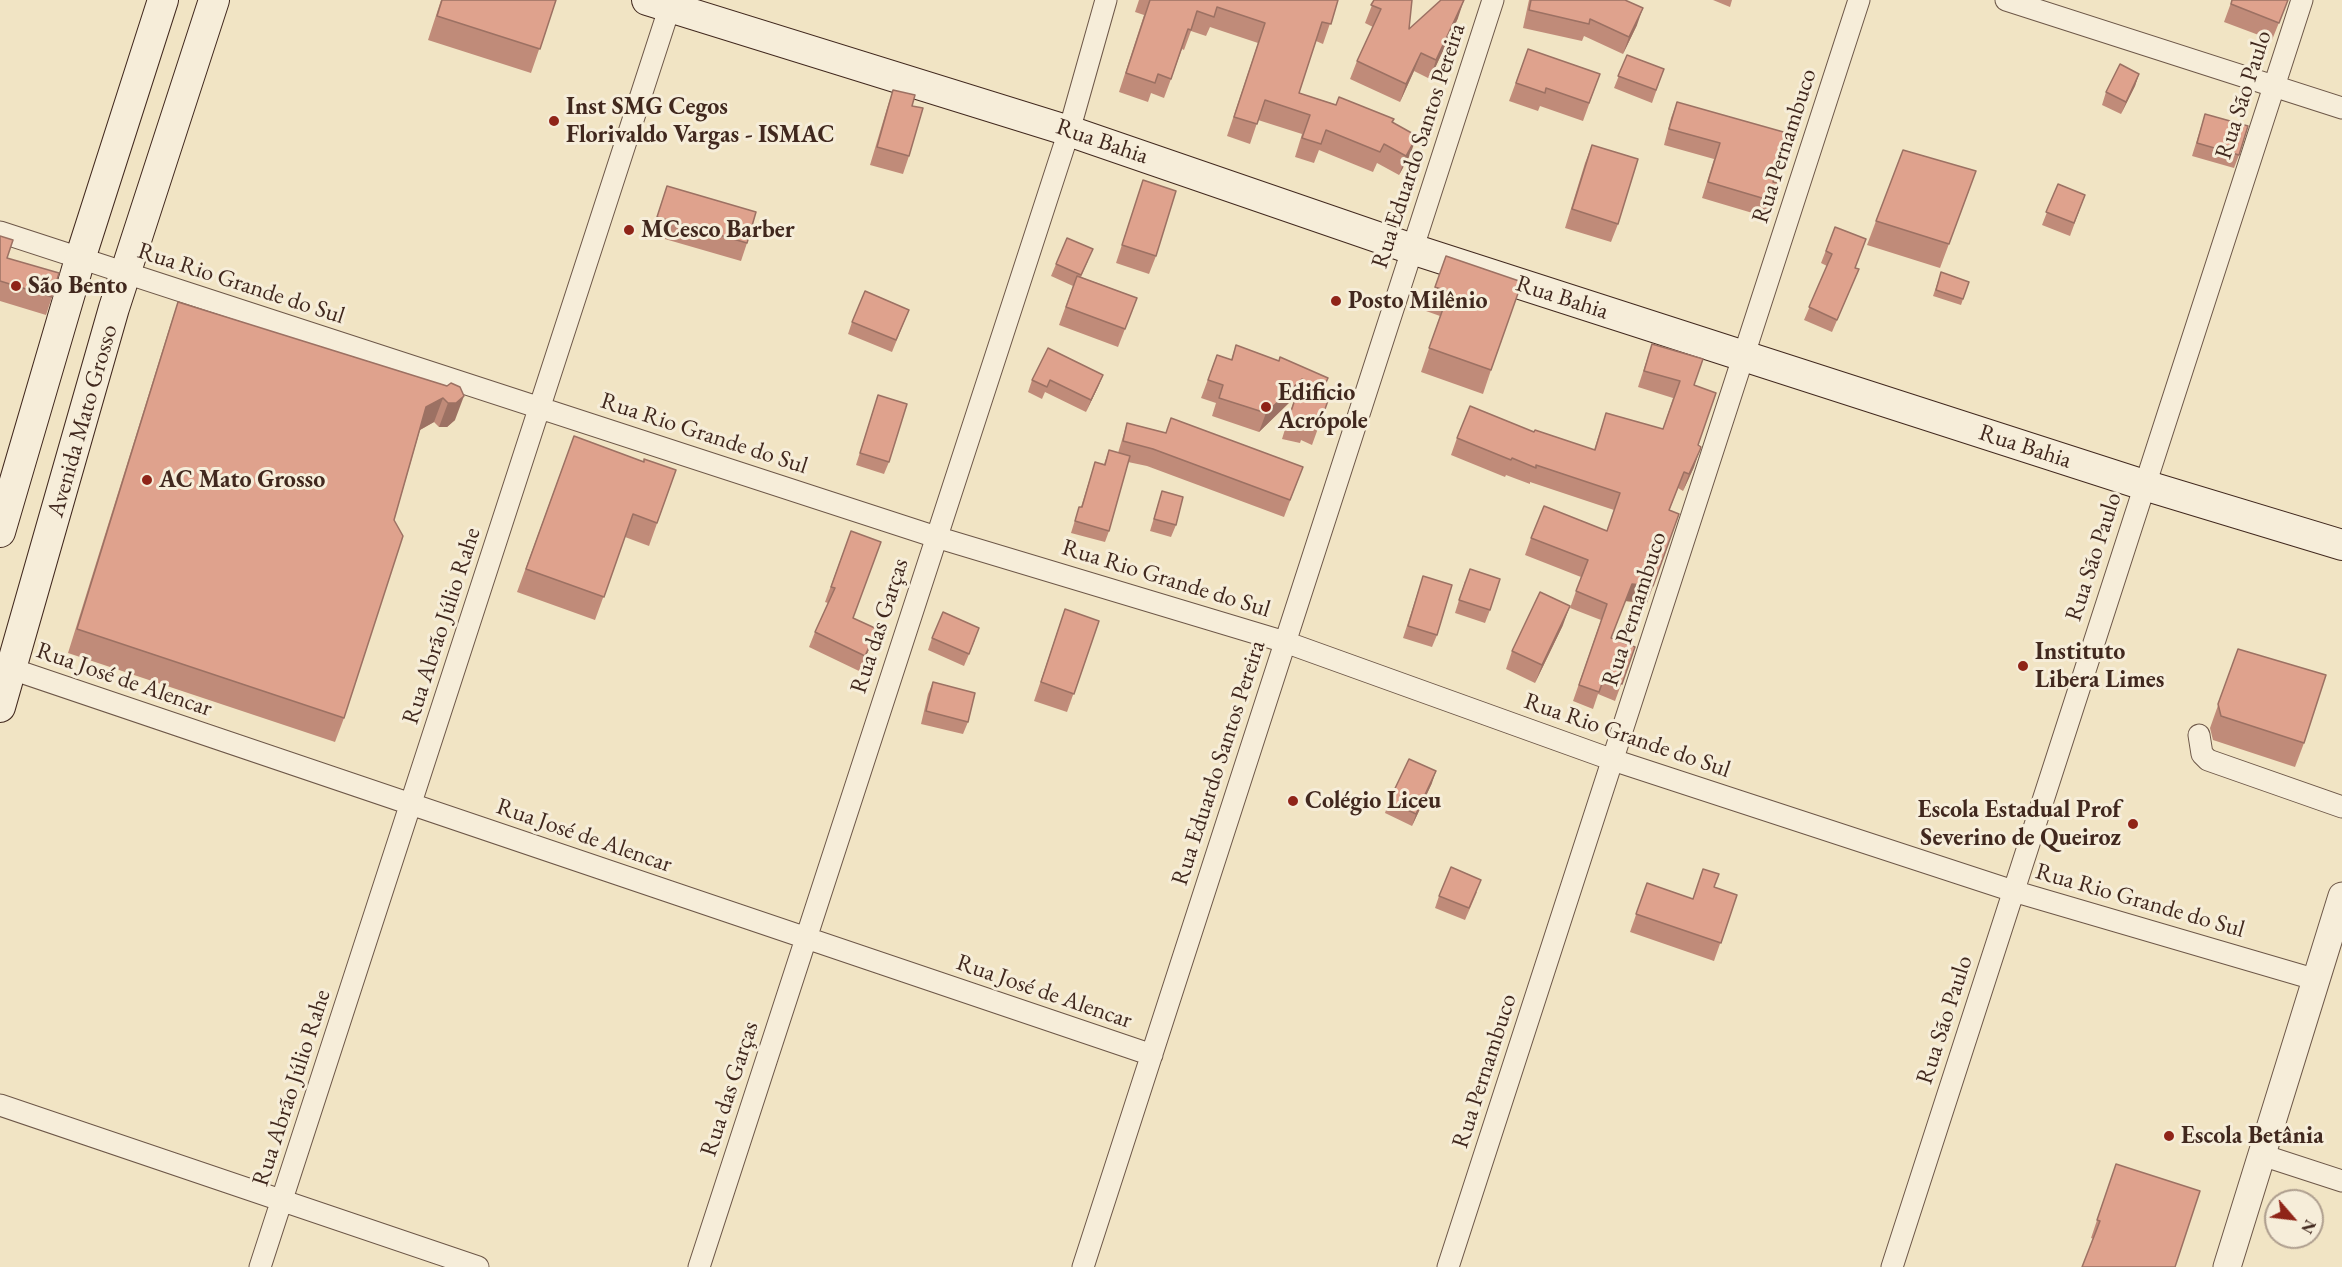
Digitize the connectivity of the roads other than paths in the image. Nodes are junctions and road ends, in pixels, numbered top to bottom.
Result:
1 (163, 0) edge
2 (214, 0) edge
3 (1106, 0) edge
4 (1492, 0) edge
5 (1859, 0) edge
6 (2006, 0) edge
7 (2302, 0) edge
8 (663, 2) edge
9 (2274, 86) junction
10 (2342, 108) edge
11 (1069, 131) junction
12 (0, 232) edge
13 (1412, 249) junction
14 (80, 259) junction
15 (126, 274) junction
16 (1743, 356) junction
17 (539, 407) junction
18 (2144, 485) junction
19 (0, 532) edge
20 (936, 537) junction
21 (2342, 545) edge
22 (1285, 642) junction
23 (6, 667) edge
24 (0, 707) edge
25 (2199, 735) dead end
26 (1612, 760) junction
27 (412, 804) junction
28 (2342, 807) edge
29 (2013, 891) junction
30 (2342, 896) edge
31 (2337, 931) edge
32 (806, 938) junction
33 (2317, 980) junction
34 (1152, 1055) junction
35 (0, 1105) edge
36 (2262, 1155) junction
37 (2342, 1180) edge
38 (282, 1201) junction
39 (260, 1267) edge
40 (478, 1267) edge
41 (699, 1267) edge
42 (1083, 1267) edge
43 (1448, 1267) edge
44 (1892, 1267) edge
45 (2227, 1267) edge

1 - 14 main road, Avenida Mato Grosso
2 - 15 main road, Avenida Mato Grosso
3 - 11 street, Rua das Garças
4 - 13 street, Rua Eduardo Santos Pereira
5 - 16 street, Rua Pernambuco
6 - 9 street
7 - 9 street, Rua São Paulo
8 - 11 main road, Rua Bahia
8 - 17 street, Rua Abrão Júlio Rahe
9 - 10 street
9 - 18 street, Rua São Paulo
11 - 13 main road, Rua Bahia
11 - 20 street, Rua das Garças
12 - 14 street, Rua Rio Grande do Sul
13 - 16 main road, Rua Bahia
13 - 22 street, Rua Eduardo Santos Pereira
14 - 15 street, Rua Rio Grande do Sul
14 - 19 main road, Avenida Mato Grosso
15 - 17 street, Rua Rio Grande do Sul
15 - 23 main road, Avenida Mato Grosso
16 - 18 main road, Rua Bahia
16 - 26 street, Rua Pernambuco
17 - 20 street, Rua Rio Grande do Sul
17 - 27 street, Rua Abrão Júlio Rahe
18 - 21 main road, Rua Bahia
18 - 29 street, Rua São Paulo
20 - 22 street, Rua Rio Grande do Sul
20 - 32 street, Rua das Garças
22 - 26 street, Rua Rio Grande do Sul
22 - 34 street, Rua Eduardo Santos Pereira
23 - 24 main road, Avenida Mato Grosso
23 - 27 street, Rua José de Alencar
25 - 28 street
26 - 29 street, Rua Rio Grande do Sul
26 - 43 street, Rua Pernambuco
27 - 32 street, Rua José de Alencar
27 - 38 street, Rua Abrão Júlio Rahe
29 - 33 street, Rua Rio Grande do Sul
29 - 44 street, Rua São Paulo
30 - 31 street
31 - 33 street
32 - 34 street, Rua José de Alencar
32 - 41 street, Rua das Garças
33 - 36 street
34 - 42 street, Rua Eduardo Santos Pereira
35 - 38 street
36 - 37 street
36 - 45 street
38 - 39 street, Rua Abrão Júlio Rahe
38 - 40 street

